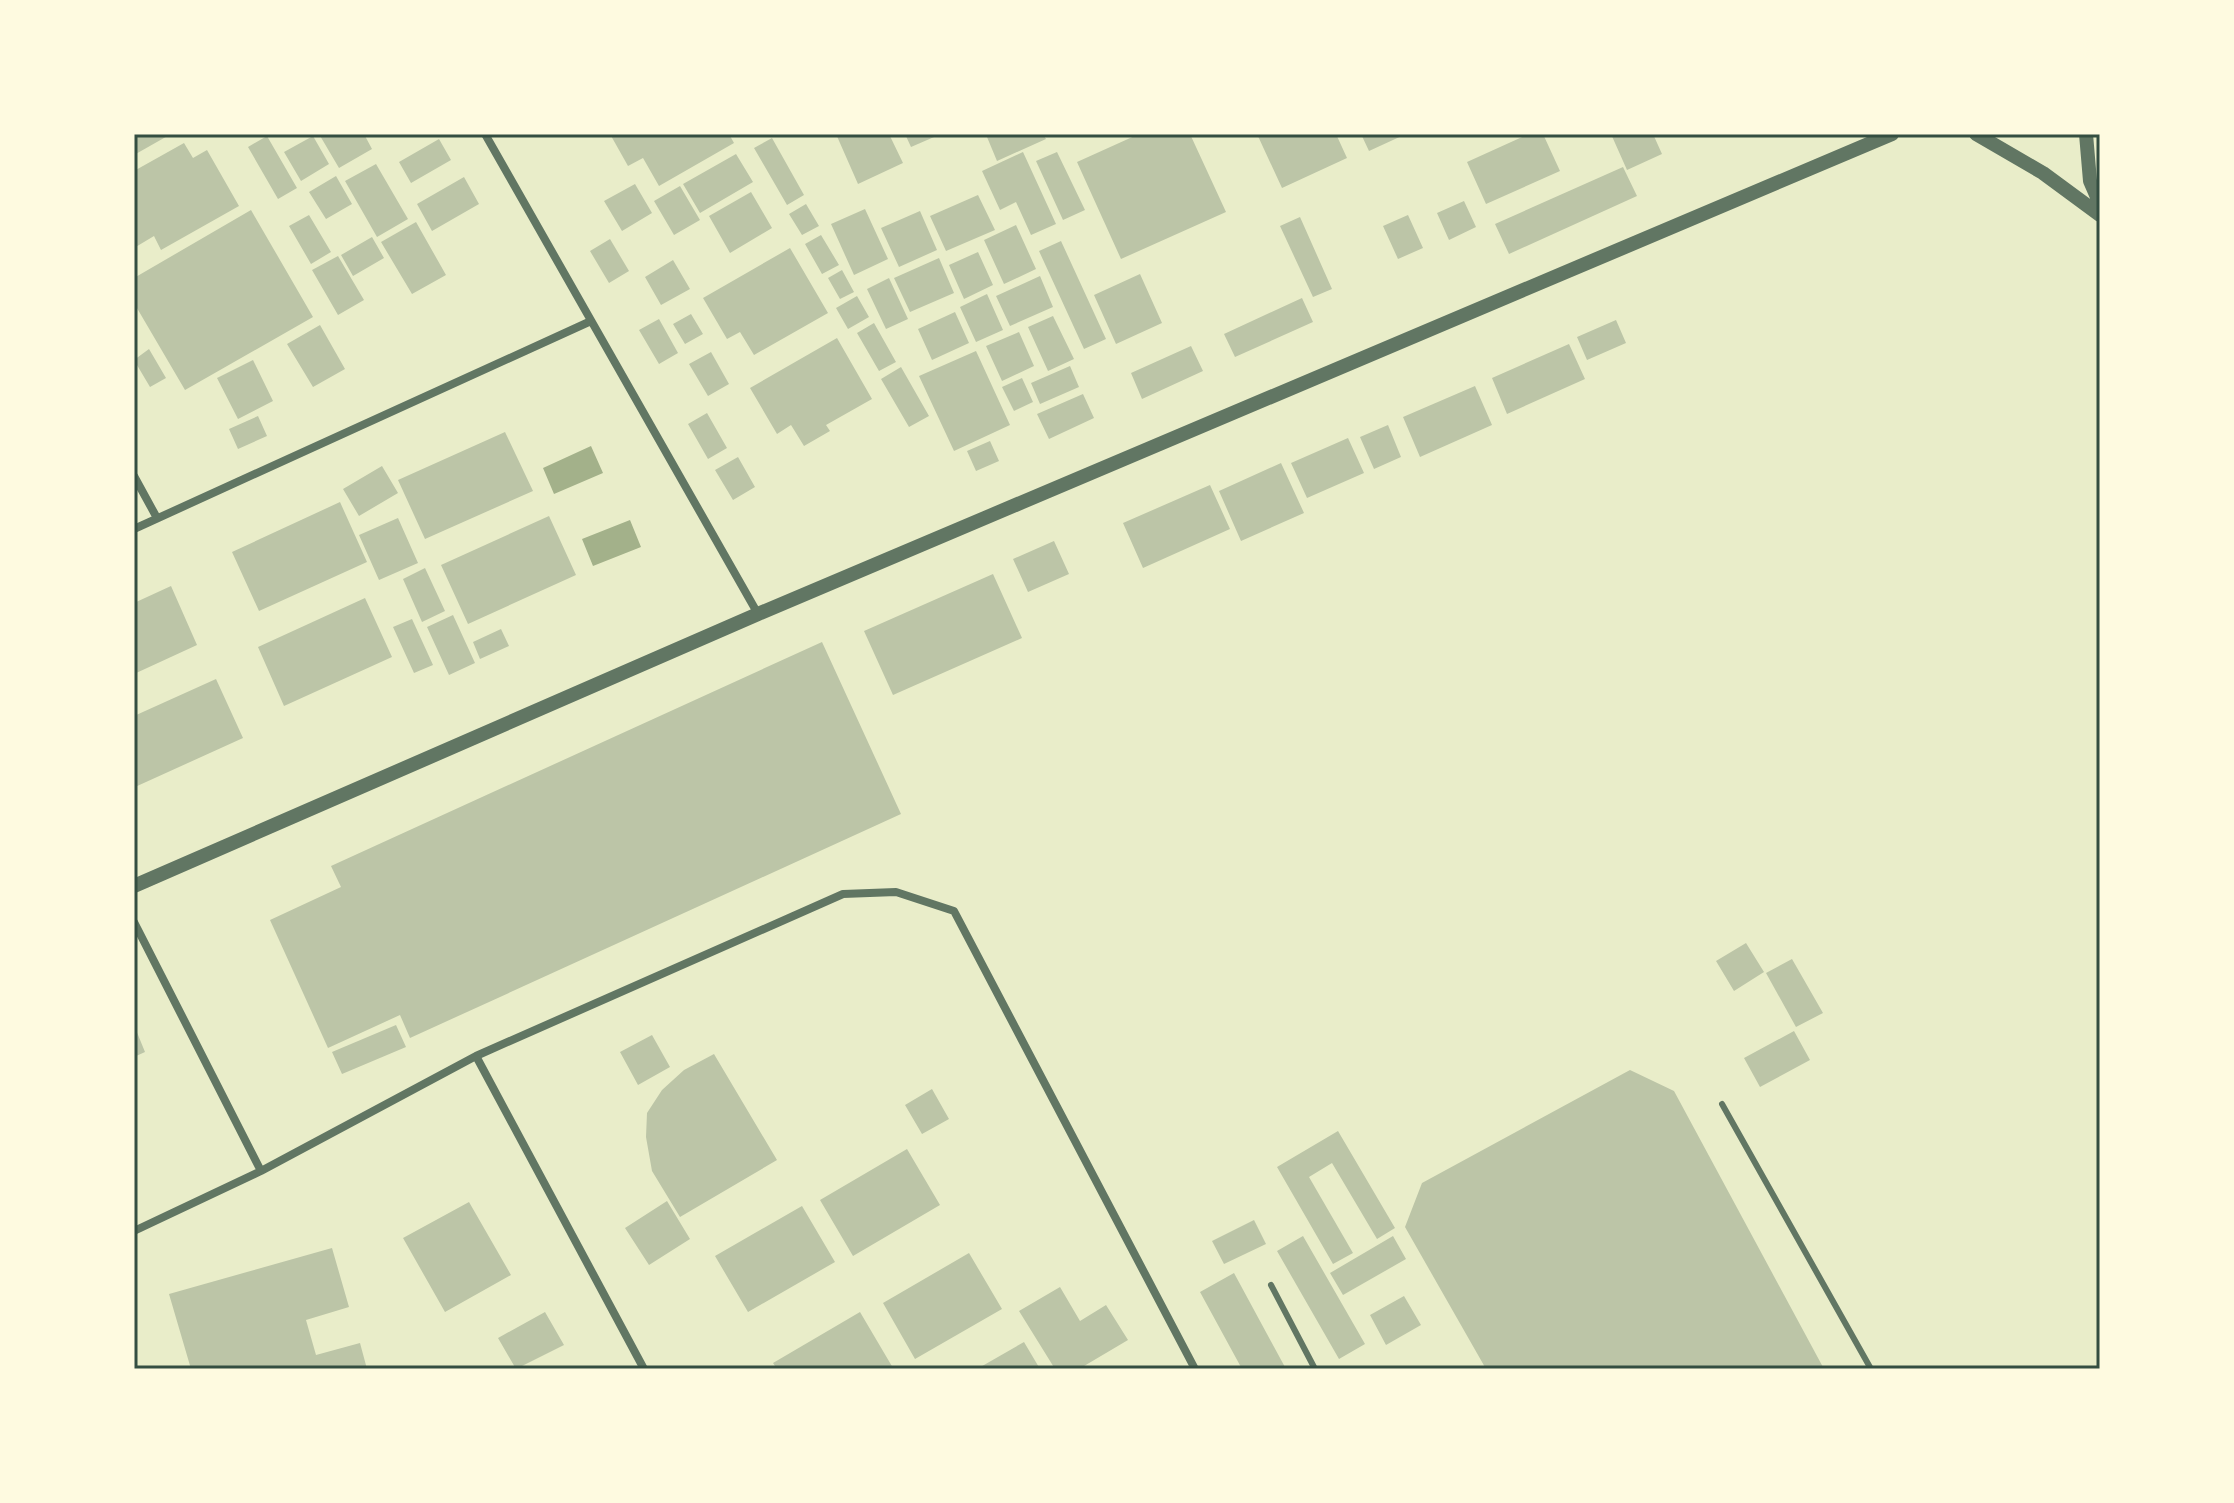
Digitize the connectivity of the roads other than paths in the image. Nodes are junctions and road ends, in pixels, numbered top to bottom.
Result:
1 (485, 134) edge
2 (1892, 134) edge
3 (1976, 134) edge
4 (2086, 134) edge
5 (2100, 204) edge
6 (2100, 215) edge
7 (591, 321) junction
8 (134, 476) edge
9 (157, 518) junction
10 (134, 529) edge
11 (758, 614) junction
12 (134, 886) edge
13 (134, 922) edge
14 (476, 1056) junction
15 (1722, 1104) dead end
16 (261, 1171) junction
17 (134, 1231) edge
18 (1271, 1285) dead end
19 (644, 1369) edge
20 (1195, 1369) edge
21 (1315, 1369) edge
22 (1871, 1369) edge

1 - 7 street
2 - 11 street
3 - 6 street
4 - 5 street
7 - 9 street
7 - 11 street
8 - 9 street
9 - 10 street
11 - 12 street
13 - 16 street
14 - 16 street
14 - 19 street
14 - 20 street
15 - 22 lane
16 - 17 street
18 - 21 lane

